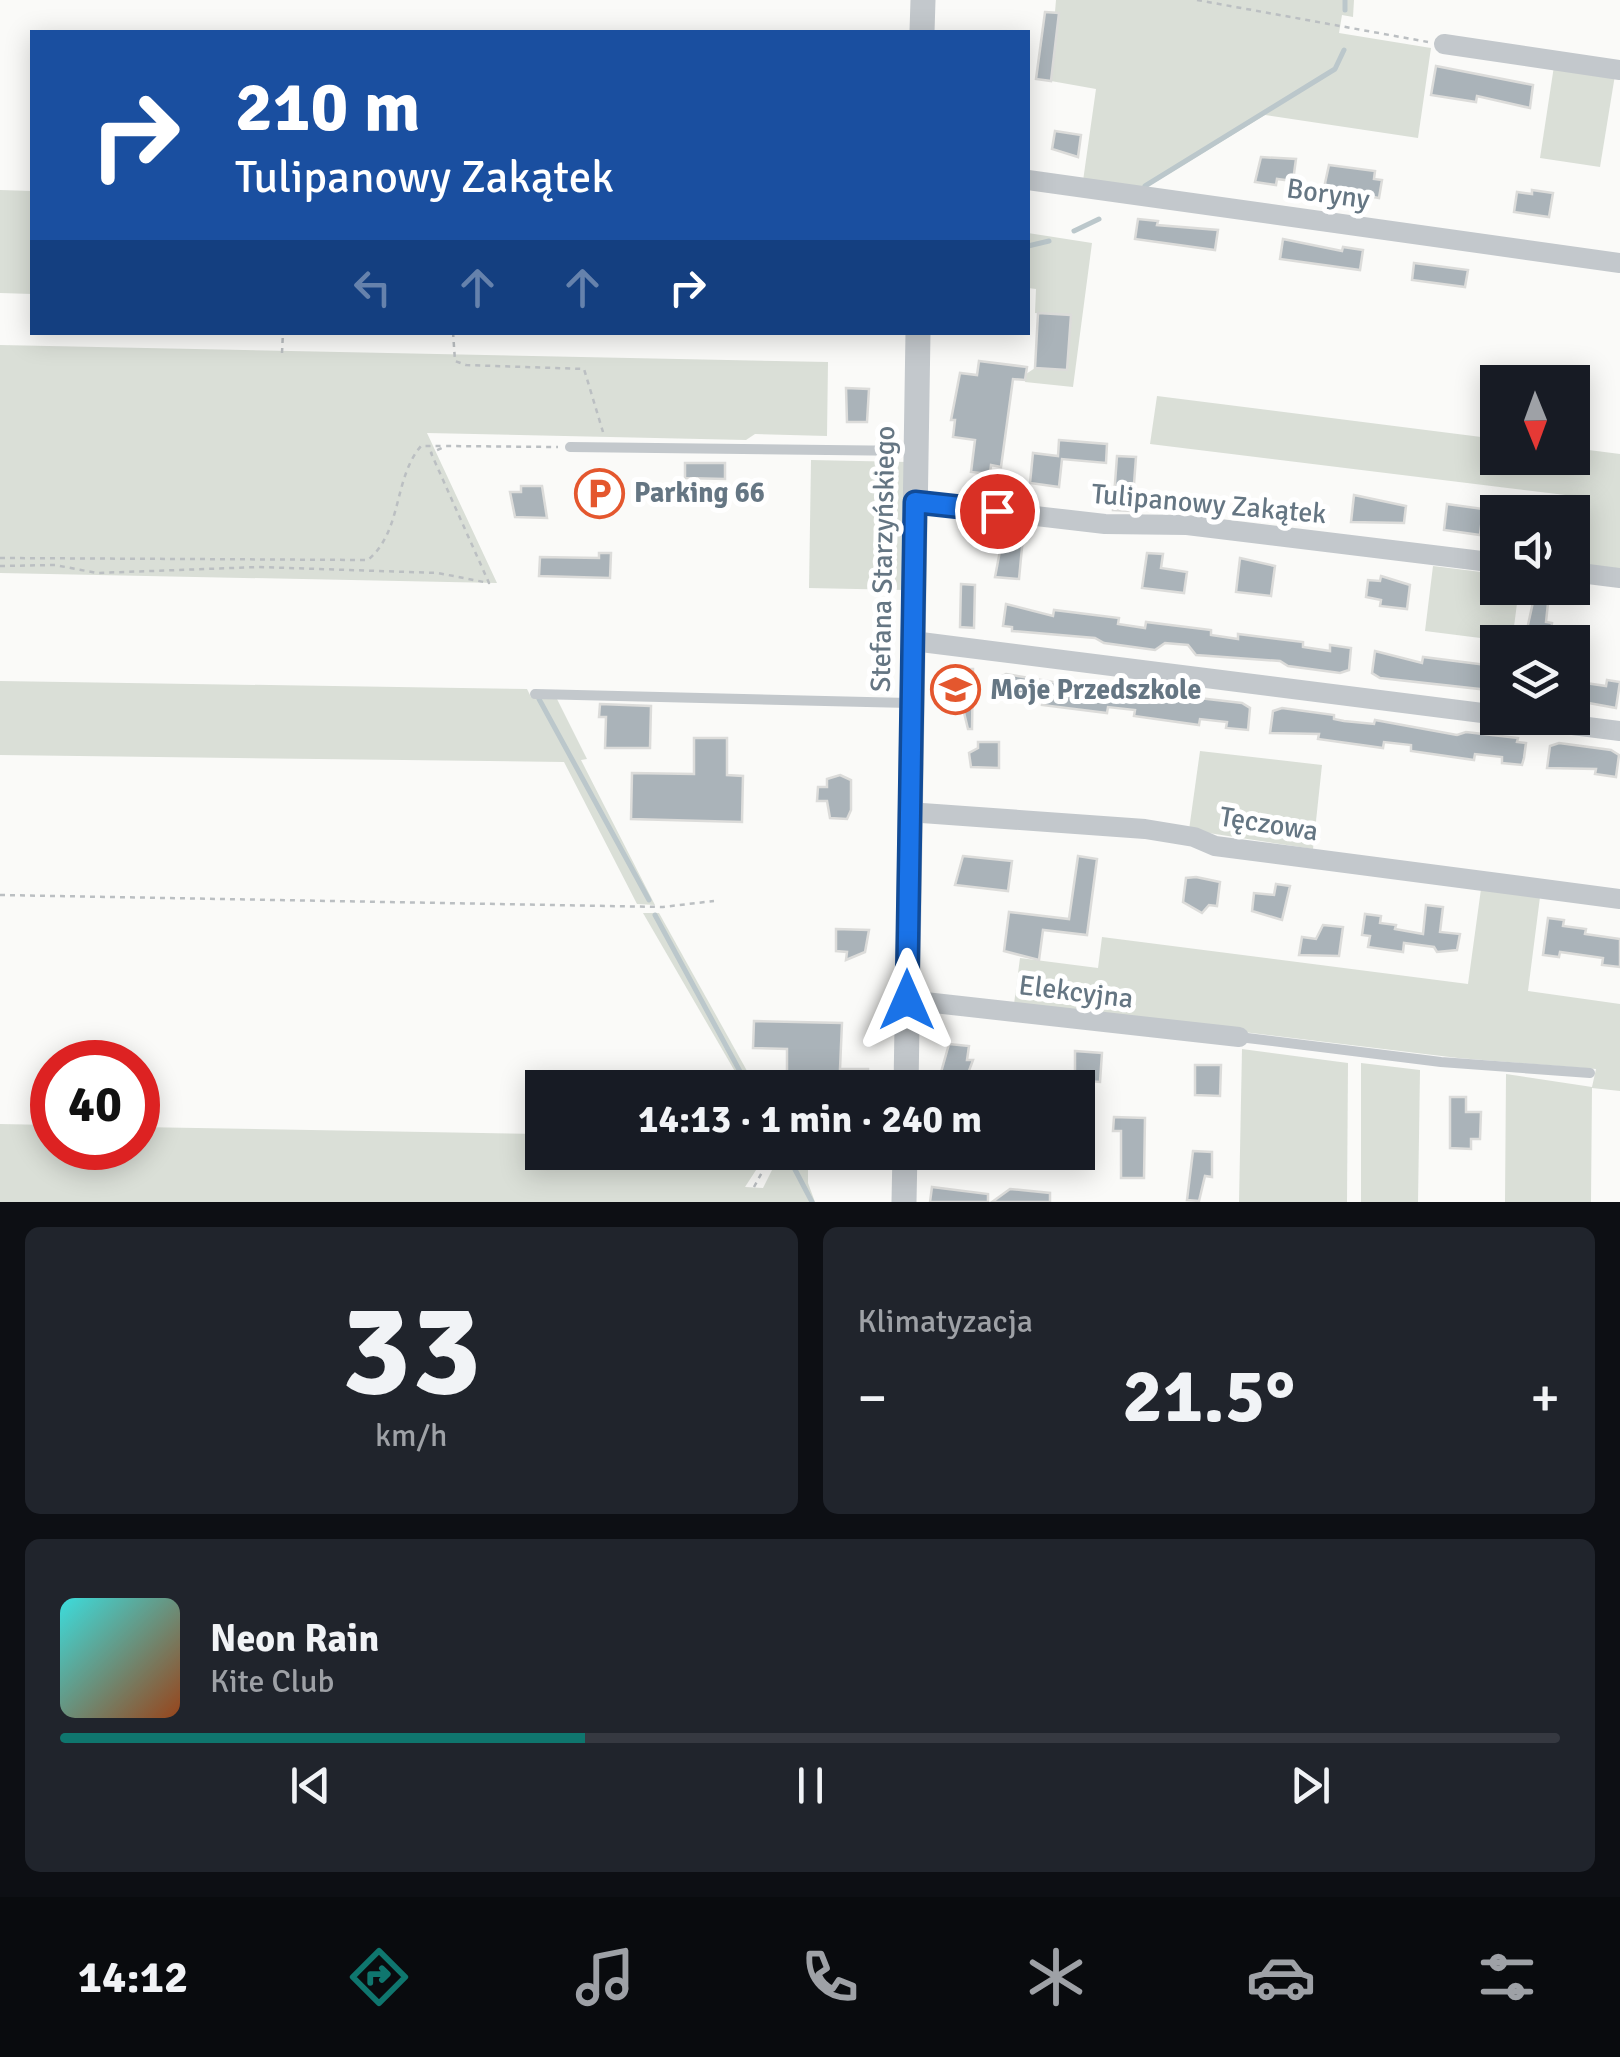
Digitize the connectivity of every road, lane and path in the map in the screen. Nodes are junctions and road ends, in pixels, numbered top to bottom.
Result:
1 (923, 0) edge
2 (1197, 0) edge
3 (922, 30) edge
4 (1444, 44) joint
5 (1620, 70) edge
6 (1030, 180) edge
7 (1620, 263) edge
8 (283, 335) edge
9 (453, 335) edge
10 (918, 335) edge
11 (282, 353) dead end
12 (446, 446) junction
13 (570, 447) joint
14 (608, 448) junction
15 (916, 451) junction
16 (915, 502) junction
17 (0, 558) edge
18 (1480, 561) edge
19 (0, 566) edge
20 (1590, 574) edge
21 (1620, 578) edge
22 (913, 641) junction
23 (535, 694) dead end
24 (910, 703) junction
25 (1480, 713) edge
26 (1590, 727) edge
27 (1620, 730) edge
28 (908, 812) junction
29 (0, 896) edge
30 (1620, 899) edge
31 (714, 901) dead end
32 (907, 1000) junction
33 (1239, 1037) joint
34 (906, 1070) edge
35 (1590, 1073) dead end
36 (763, 1170) edge
37 (905, 1170) edge
38 (754, 1186) dead end
39 (904, 1202) edge

1 - 3 street
2 - 4 path
4 - 5 street
6 - 7 street, Boryny
8 - 11 path
9 - 14 path
10 - 15 street, Stefana Starzyńskiego
12 - 13 path
12 - 17 path
12 - 19 path
13 - 14 lane
14 - 15 lane
15 - 16 street, Stefana Starzyńskiego
16 - 18 street, Tulipanowy Zakątek
16 - 22 street, Stefana Starzyńskiego
20 - 21 street
22 - 24 street, Stefana Starzyńskiego
22 - 25 street
23 - 24 lane
24 - 28 street, Stefana Starzyńskiego
26 - 27 street
28 - 30 street, Tęczowa
28 - 32 street, Stefana Starzyńskiego
29 - 31 path
32 - 33 street, Elekcyjna
32 - 34 street, Stefana Starzyńskiego
33 - 35 lane
36 - 38 path
37 - 39 street

